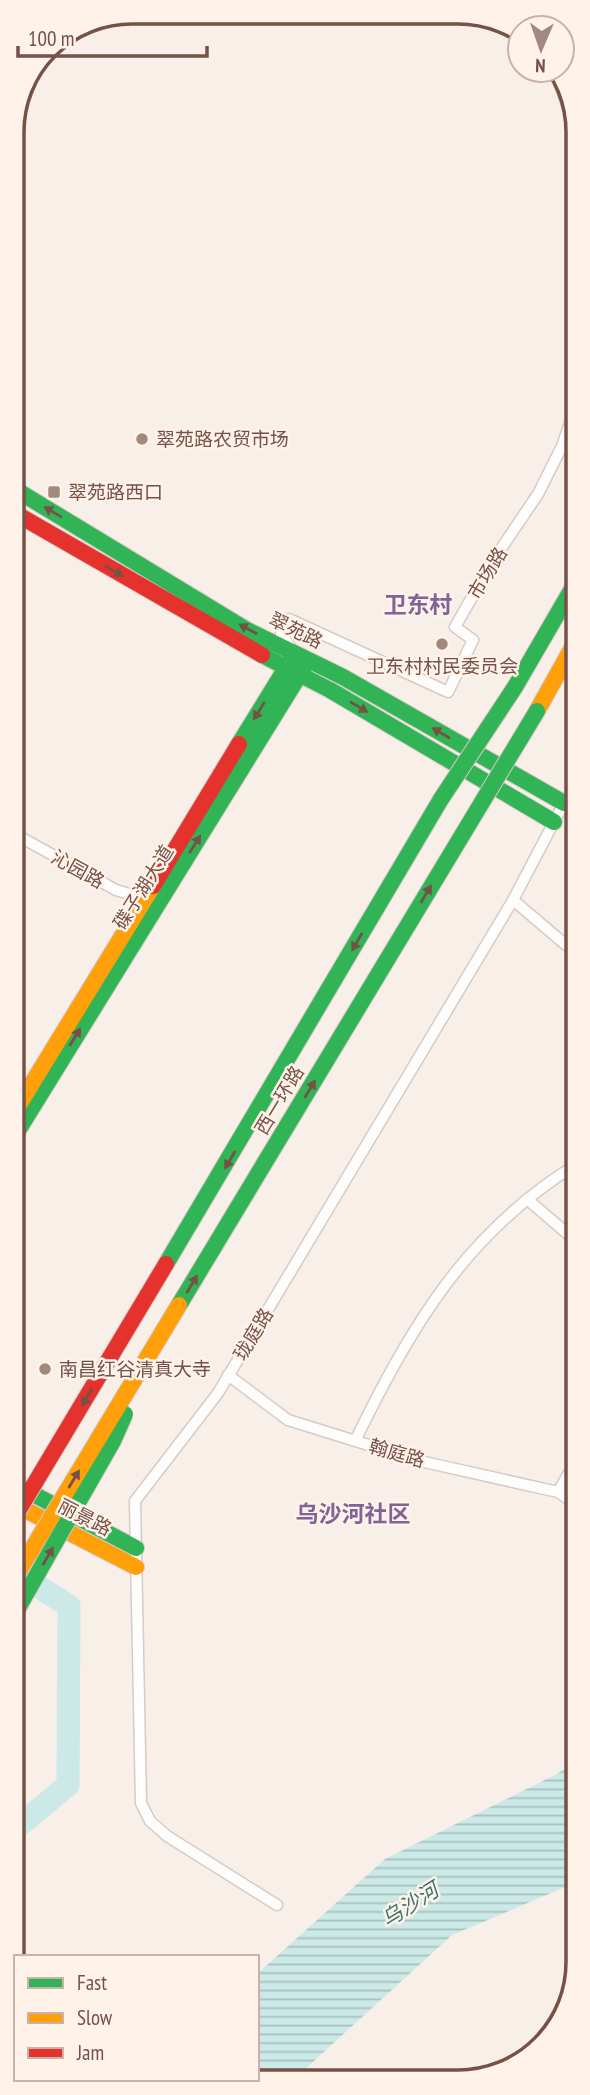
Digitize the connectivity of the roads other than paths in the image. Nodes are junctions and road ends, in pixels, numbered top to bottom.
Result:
1 (566, 435) edge
2 (25, 495) edge
3 (25, 519) edge
4 (566, 600) edge
5 (566, 615) edge
6 (302, 657) junction
7 (566, 659) edge
8 (293, 671) junction
9 (566, 678) edge
10 (515, 687) junction
11 (537, 711) junction
12 (564, 803) joint
13 (554, 822) junction
14 (25, 839) edge
15 (145, 899) junction
16 (513, 900) junction
17 (566, 945) edge
18 (24, 1094) edge
19 (24, 1120) edge
20 (565, 1171) edge
21 (527, 1199) junction
22 (565, 1232) edge
23 (162, 1333) junction
24 (228, 1375) junction
25 (355, 1441) junction
26 (565, 1479) edge
27 (24, 1489) edge
28 (558, 1492) junction
29 (565, 1497) edge
30 (24, 1501) edge
31 (24, 1509) edge
32 (136, 1548) junction
33 (24, 1562) edge
34 (136, 1567) junction
35 (24, 1597) edge
36 (277, 1905) dead end

1 - 6 street, 市场路
6 -> 2 main road, 翠苑路
3 -> 8 main road, 翠苑路
4 - 10 main road
5 - 10 main road, 西一环路
6 - 8 main road, 碟子湖大道
12 -> 6 main road, 翠苑路
7 - 11 main road, 西一环路
8 -> 13 main road, 翠苑路
8 -> 15 main road, 碟子湖大道
19 -> 8 main road, 碟子湖大道
9 - 11 main road
10 -> 30 main road, 西一环路, bridge
23 -> 11 main road, 西一环路, bridge
12 - 13 street, 珑庭路
13 - 16 street, 珑庭路
14 - 15 street, 沁园路
15 - 18 main road, 碟子湖大道
16 - 17 street
16 - 24 street, 珑庭路
20 - 21 street
21 - 22 street
21 - 25 street
33 -> 23 main road, 西一环路, bridge
35 -> 23 main road, bridge
24 - 25 street, 翰庭路
24 - 32 street, 珑庭路
25 - 28 street, 翰庭路
26 - 28 street
27 - 32 main road, 丽景路
28 - 29 street, 翰庭路
31 - 34 main road, 丽景路
32 - 34 street, 珑庭路
34 - 36 street, 珑庭路

